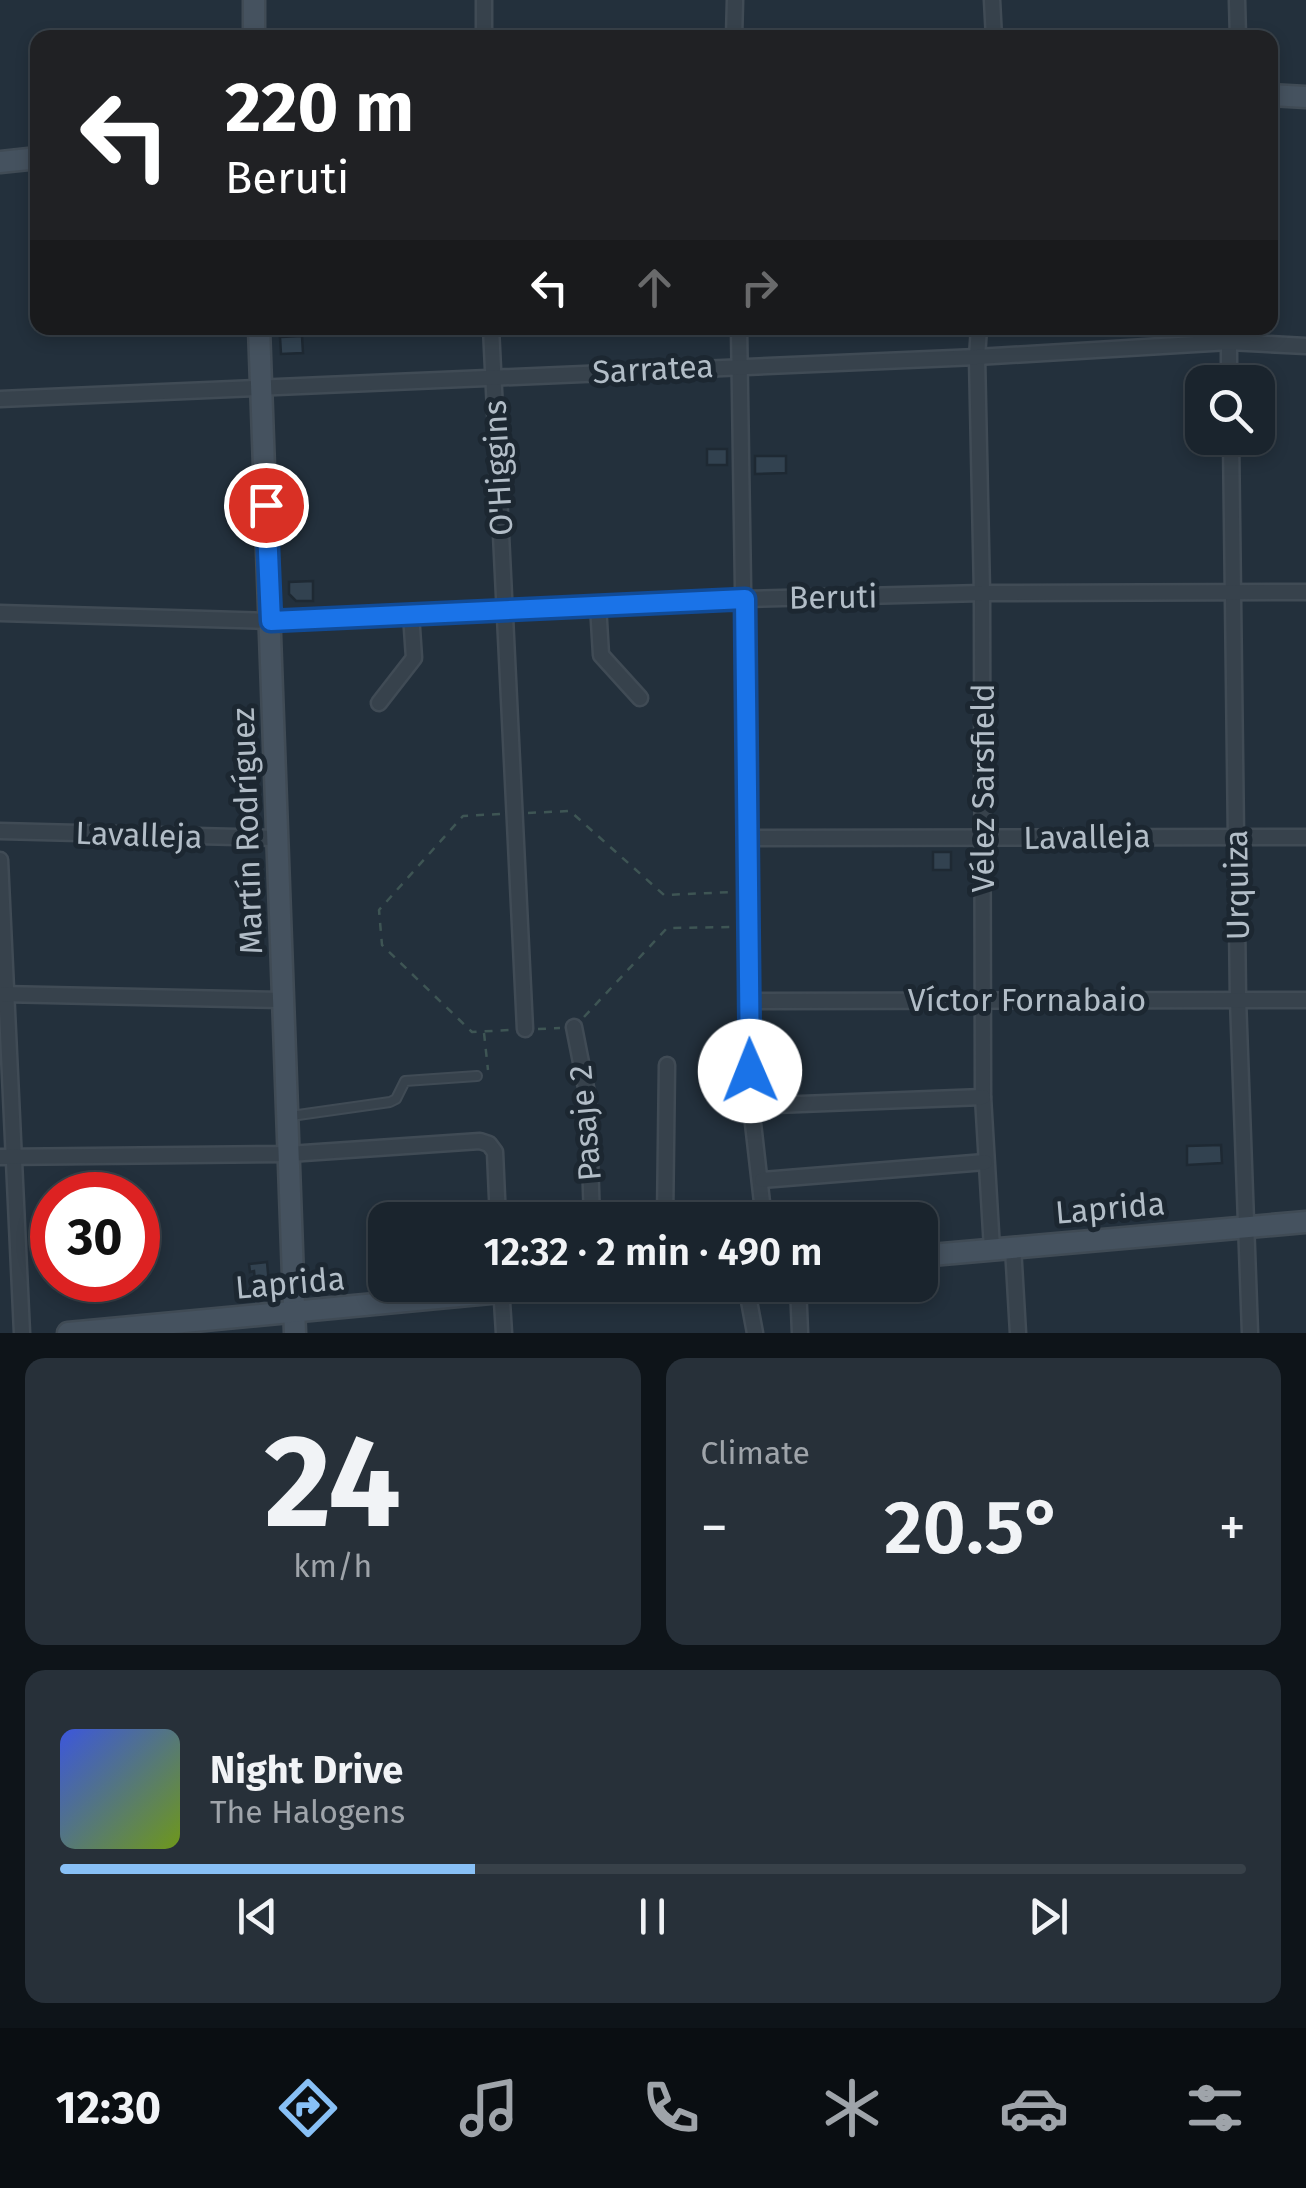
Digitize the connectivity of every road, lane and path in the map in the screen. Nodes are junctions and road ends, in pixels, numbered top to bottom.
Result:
1 (254, 0) edge
2 (484, 0) edge
3 (735, 0) edge
4 (992, 0) edge
5 (1237, 0) edge
6 (254, 30) edge
7 (484, 30) edge
8 (734, 30) edge
9 (994, 30) edge
10 (1238, 30) edge
11 (1278, 95) edge
12 (1306, 97) edge
13 (30, 159) edge
14 (0, 162) edge
15 (260, 335) edge
16 (491, 335) edge
17 (739, 335) edge
18 (978, 335) edge
19 (1229, 335) edge
20 (1306, 346) edge
21 (976, 357) junction
22 (740, 365) junction
23 (1230, 365) edge
24 (493, 377) junction
25 (261, 390) junction
26 (0, 399) edge
27 (1231, 455) edge
28 (1234, 590) junction
29 (1306, 592) edge
30 (982, 593) junction
31 (745, 599) junction
32 (598, 605) junction
33 (506, 608) junction
34 (0, 613) edge
35 (411, 614) junction
36 (271, 621) junction
37 (640, 698) dead end
38 (378, 703) dead end
39 (514, 814) junction
40 (0, 831) edge
41 (1236, 836) junction
42 (1306, 836) edge
43 (277, 838) junction
44 (748, 838) junction
45 (983, 838) junction
46 (0, 860) edge
47 (734, 892) dead end
48 (734, 927) dead end
49 (3, 994) edge
50 (1238, 999) junction
51 (283, 1000) junction
52 (984, 1000) junction
53 (1306, 1000) edge
54 (748, 1001) junction
55 (574, 1027) junction
56 (525, 1030) junction
57 (484, 1032) junction
58 (667, 1065) dead end
59 (488, 1074) dead end
60 (478, 1076) dead end
61 (983, 1097) junction
62 (751, 1106) junction
63 (287, 1116) junction
64 (289, 1154) junction
65 (6, 1157) edge
66 (985, 1162) junction
67 (762, 1180) junction
68 (497, 1202) edge
69 (591, 1202) edge
70 (664, 1202) edge
71 (763, 1202) edge
72 (1306, 1222) edge
73 (1244, 1227) junction
74 (1002, 1248) junction
75 (938, 1254) edge
76 (422, 1302) edge
77 (502, 1302) edge
78 (749, 1302) edge
79 (799, 1302) edge
80 (295, 1323) edge
81 (128, 1330) edge
82 (22, 1333) edge
83 (68, 1333) edge
84 (504, 1333) edge
85 (755, 1333) edge
86 (800, 1333) edge
87 (1018, 1333) edge
88 (1250, 1333) edge

1 - 6 street
2 - 7 street
3 - 8 street
4 - 9 street
5 - 10 street
11 - 12 street
13 - 14 street
15 - 25 street, Martín Rodríguez
16 - 24 street, O'Higgins
17 - 22 street
18 - 21 street, Vélez Sarsfield
19 - 20 street, Sarratea
19 - 21 street, Sarratea
19 - 23 street
21 - 22 street, Sarratea
21 - 30 street, Vélez Sarsfield
22 - 24 street, Sarratea
22 - 31 street
24 - 25 street, Sarratea
24 - 33 street, O'Higgins
25 - 26 street, Sarratea
25 - 36 street, Martín Rodríguez
27 - 28 street, Urquiza
28 - 29 street, Beruti
28 - 30 street, Beruti
28 - 41 street, Urquiza
30 - 31 street, Beruti
30 - 45 street, Vélez Sarsfield
31 - 32 street, Beruti
31 - 44 street
32 - 33 street, Beruti
32 - 37 street
33 - 35 street, Beruti
33 - 39 street, O'Higgins
34 - 36 street, Beruti
35 - 36 street, Beruti
35 - 38 street
36 - 43 street, Martín Rodríguez
39 - 47 path
39 - 56 street, O'Higgins
39 - 57 path
40 - 43 street, Lavalleja
41 - 42 street, Lavalleja
41 - 45 street, Lavalleja
41 - 50 street, Urquiza
43 - 51 street, Martín Rodríguez
44 - 45 street, Lavalleja
44 - 54 street
45 - 52 street, Vélez Sarsfield
46 - 49 street
48 - 55 path
49 - 51 street
49 - 65 street
50 - 52 street, Víctor Fornabaio
50 - 53 street, Víctor Fornabaio
50 - 73 street, Urquiza
51 - 63 street, Martín Rodríguez
52 - 54 street, Víctor Fornabaio
52 - 61 street, Vélez Sarsfield
54 - 62 street
55 - 56 path
55 - 69 street, Pasaje 2
56 - 57 path
57 - 59 path
58 - 70 street
60 - 63 lane
61 - 62 street
61 - 66 street, Vélez Sarsfield
62 - 67 street
63 - 64 street, Martín Rodríguez
64 - 65 street
64 - 68 street
64 - 80 street, Martín Rodríguez
65 - 82 street
66 - 67 street
66 - 74 street, Vélez Sarsfield
67 - 71 street
72 - 73 street, Laprida
73 - 74 street, Laprida
73 - 88 street, Urquiza
74 - 75 street, Laprida
74 - 87 street, Vélez Sarsfield
76 - 80 street, Laprida
77 - 84 street
78 - 85 street
79 - 86 street
80 - 81 street, Laprida
81 - 83 street, Laprida

